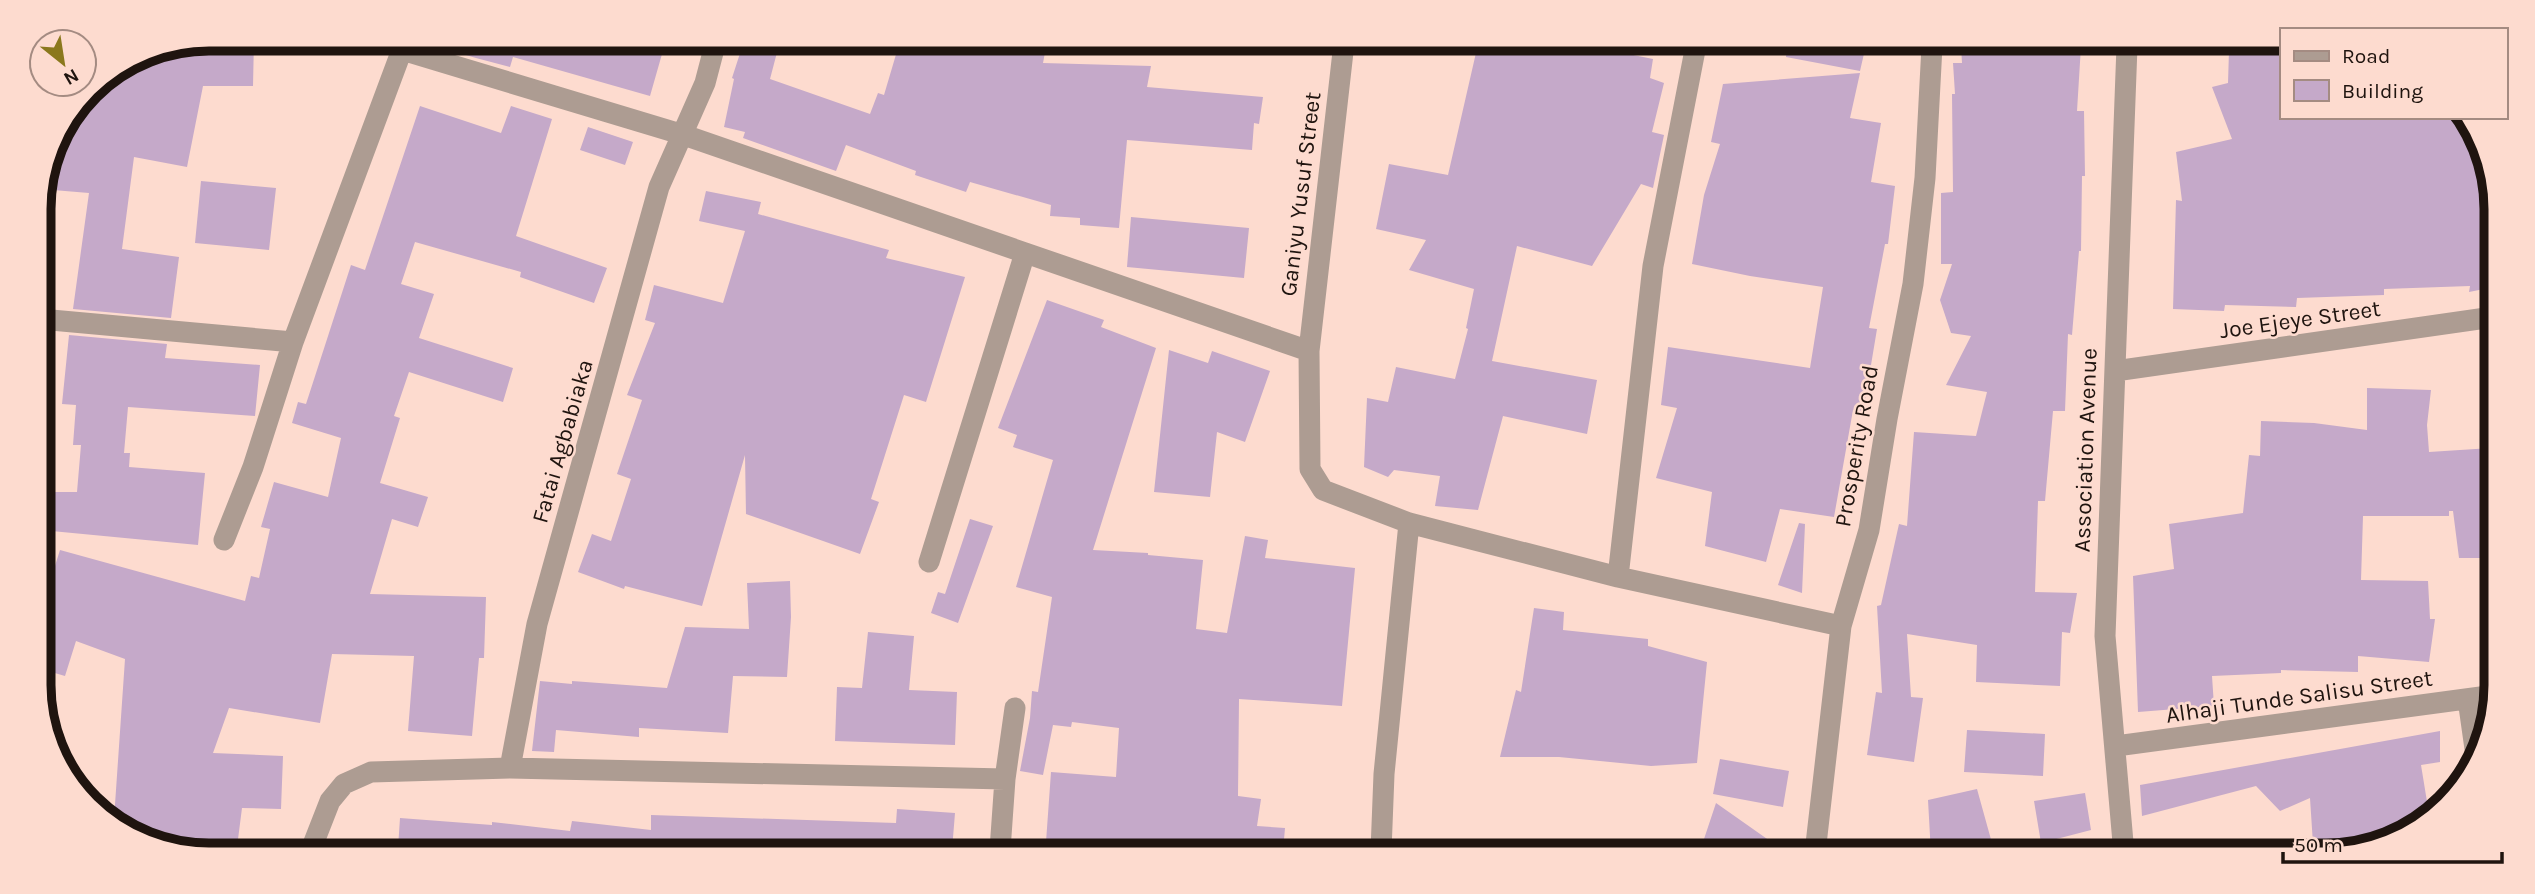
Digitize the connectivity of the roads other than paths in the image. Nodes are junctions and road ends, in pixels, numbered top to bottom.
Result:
1 (401, 51) edge
2 (426, 51) edge
3 (713, 51) edge
4 (1343, 51) edge
5 (1695, 51) edge
6 (1932, 51) edge
7 (2127, 51) edge
8 (684, 135) junction
9 (1024, 253) junction
10 (2484, 318) edge
11 (51, 320) edge
12 (293, 342) junction
13 (1309, 351) junction
14 (2115, 371) junction
15 (1409, 523) junction
16 (224, 540) dead end
17 (929, 562) dead end
18 (1618, 577) junction
19 (1841, 626) junction
20 (2478, 698) edge
21 (1015, 708) dead end
22 (2477, 732) edge
23 (2116, 746) junction
24 (510, 768) junction
25 (1005, 779) junction
26 (314, 843) edge
27 (1000, 843) edge
28 (1381, 843) edge
29 (1816, 843) edge
30 (2123, 843) edge

1 - 12 street
2 - 8 street
3 - 8 street, Fatai Agbabiaka
4 - 13 street, Ganiyu Yusuf Street
5 - 18 street
6 - 19 street, Prosperity Road
7 - 14 street, Association Avenue
8 - 9 street
8 - 24 street, Fatai Agbabiaka
9 - 13 street
9 - 17 street
10 - 14 street, Joe Ejeye Street
11 - 12 street
12 - 16 street
13 - 15 street, Ganiyu Yusuf Street
14 - 23 street, Association Avenue
15 - 18 street, Ganiyu Yusuf Street
15 - 28 street
18 - 19 street, Ganiyu Yusuf Street
19 - 29 street, Prosperity Road
20 - 22 street
20 - 23 street, Alhaji Tunde Salisu Street
21 - 25 street
23 - 30 street, Association Avenue
24 - 25 street
24 - 26 street
25 - 27 street

